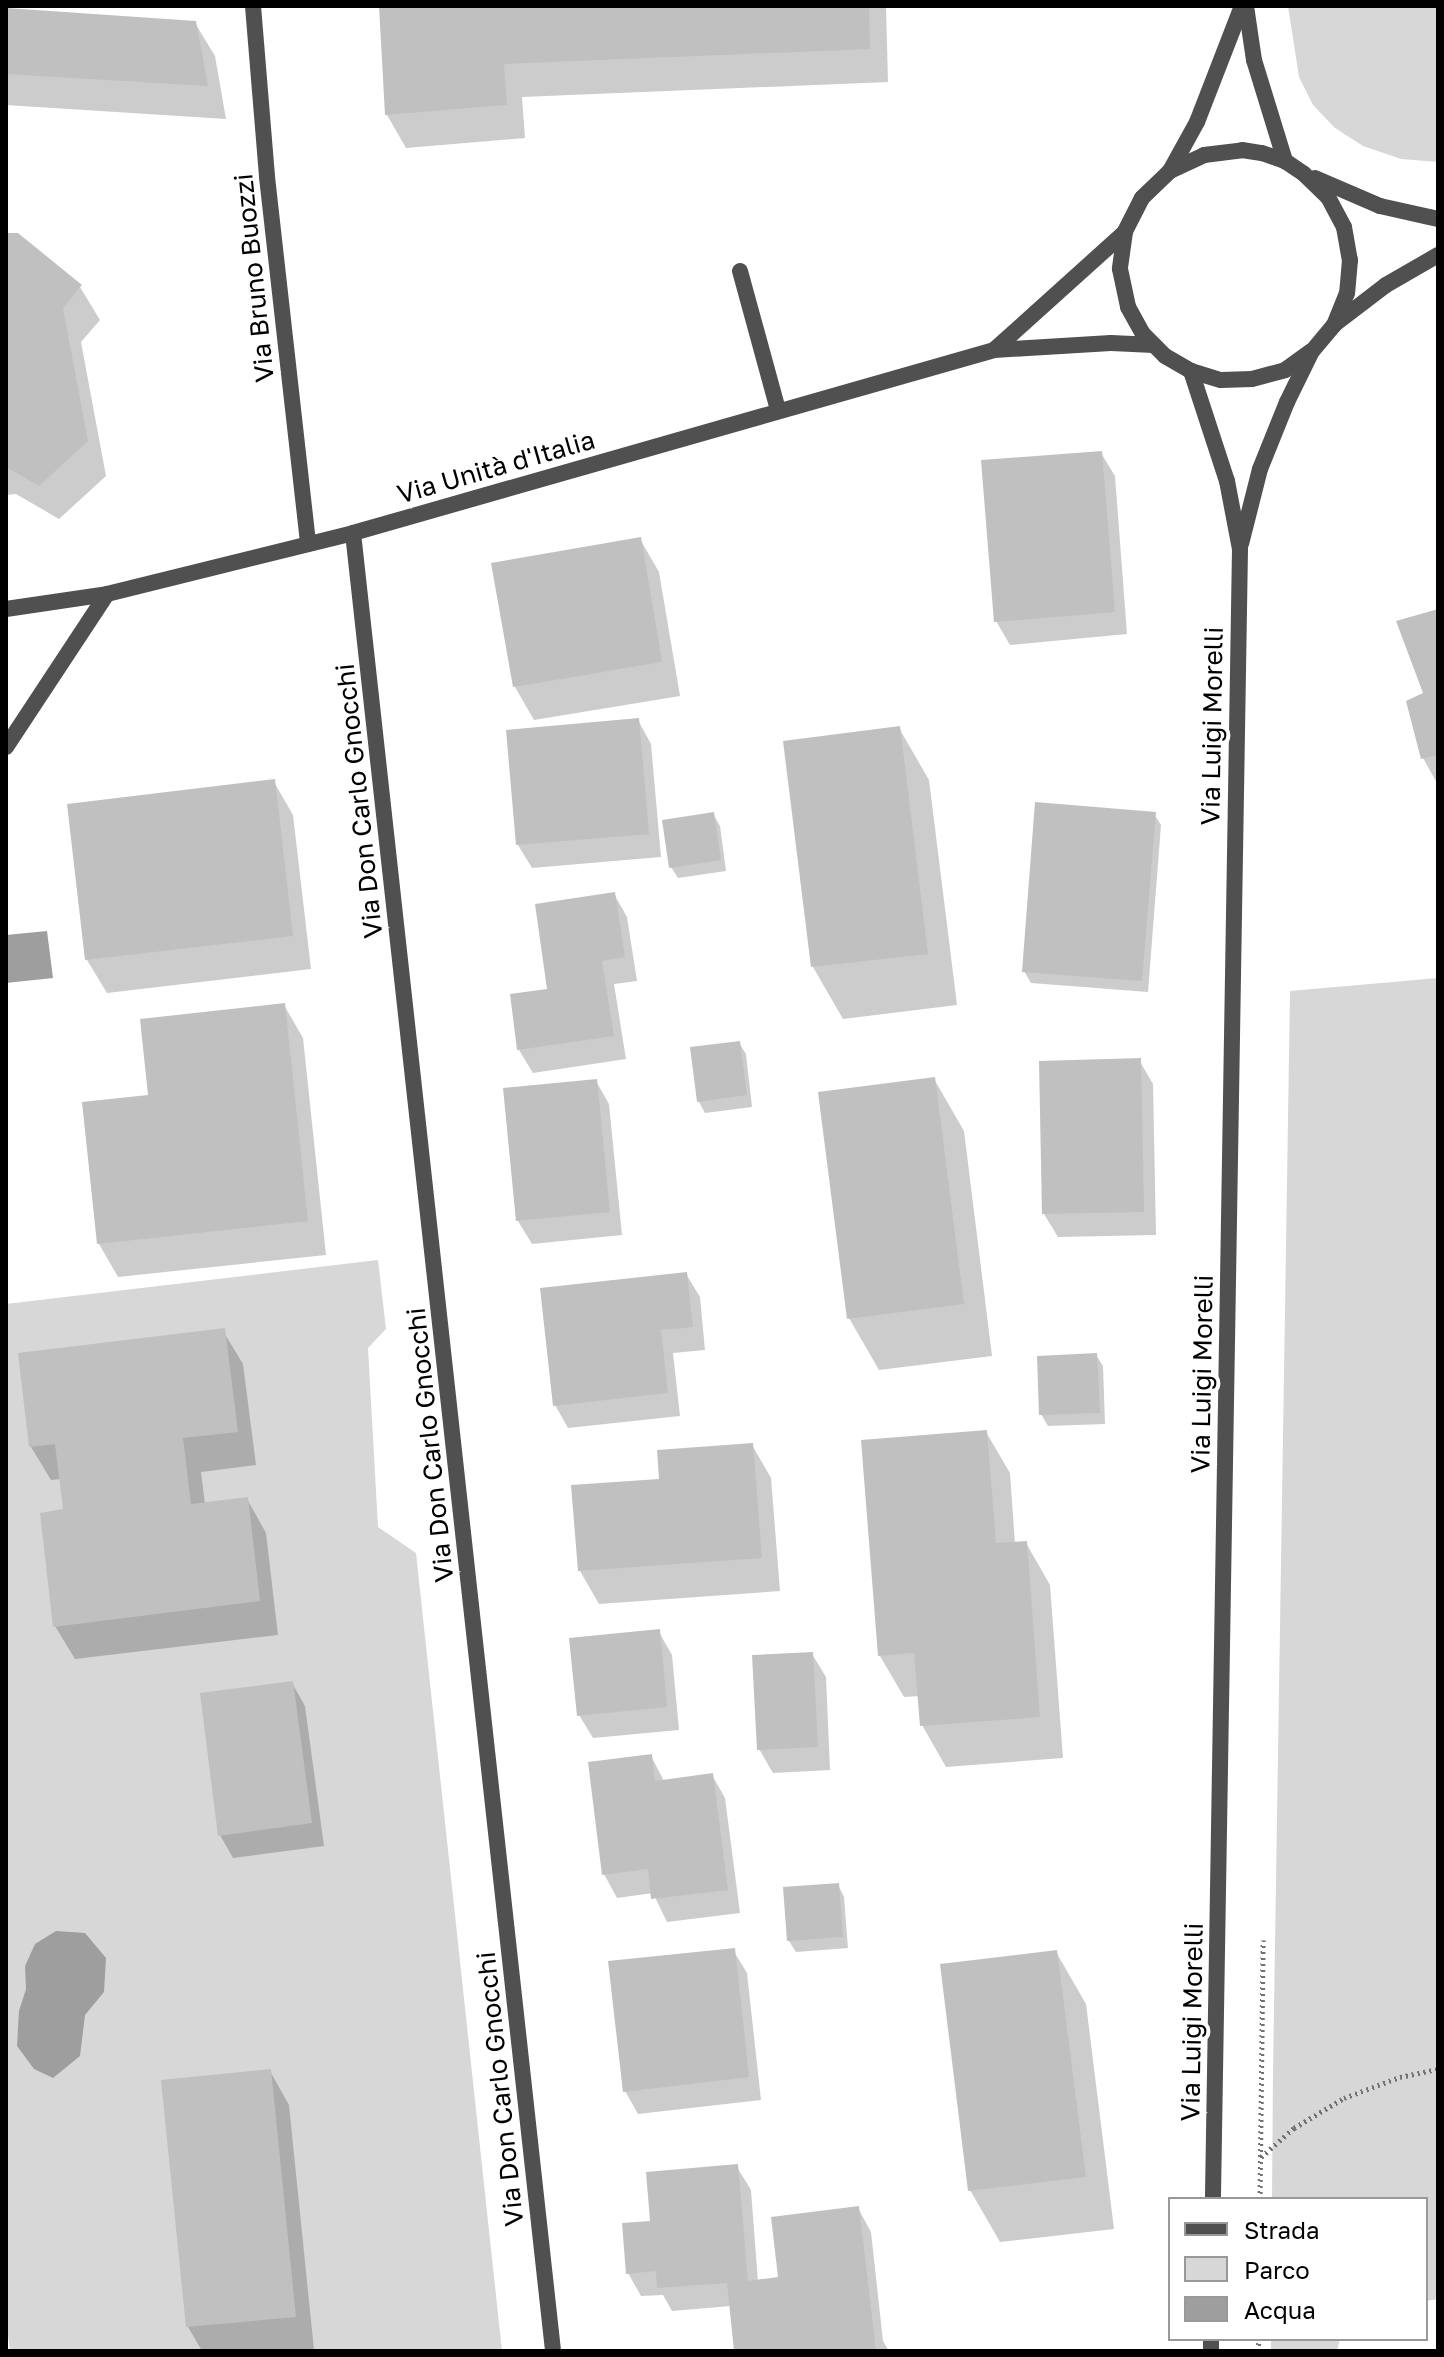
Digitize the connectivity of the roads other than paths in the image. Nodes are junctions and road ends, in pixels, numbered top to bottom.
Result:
1 (253, 6) edge
2 (1244, 6) edge
3 (1285, 161) junction
4 (1170, 171) junction
5 (1304, 174) junction
6 (1438, 219) edge
7 (1125, 232) junction
8 (1438, 255) edge
9 (740, 271) dead end
10 (1334, 325) junction
11 (1154, 345) junction
12 (994, 350) junction
13 (1312, 351) junction
14 (1191, 371) junction
15 (778, 410) junction
16 (353, 533) junction
17 (308, 544) junction
18 (1240, 549) junction
19 (107, 594) junction
20 (6, 609) edge
21 (6, 747) edge
22 (1213, 2197) edge
23 (553, 2351) edge

1 - 17 street, Via Bruno Buozzi
2 - 3 street, Via Luigi Morelli
2 - 4 street, Via Luigi Morelli
3 - 4 street, Via Luigi Morelli
3 - 5 street, Via Luigi Morelli
4 - 7 street, Via Luigi Morelli
5 - 6 street
5 - 10 street, Via Luigi Morelli
7 - 11 street, Via Luigi Morelli
7 - 12 street, Via Unità d'Italia
8 - 10 street
9 - 15 street
10 - 13 street, Via Luigi Morelli
11 - 12 street, Via Unità d'Italia
11 - 14 street, Via Luigi Morelli
12 - 15 street, Via Unità d'Italia
13 - 14 street, Via Luigi Morelli
13 - 18 street, Via Luigi Morelli
14 - 18 street, Via Luigi Morelli
15 - 16 street, Via Unità d'Italia
16 - 17 street, Via Unità d'Italia
16 - 23 street, Via Don Carlo Gnocchi
17 - 19 street, Via Unità d'Italia
18 - 22 street, Via Luigi Morelli
19 - 20 street, Via Unità d'Italia
19 - 21 street

